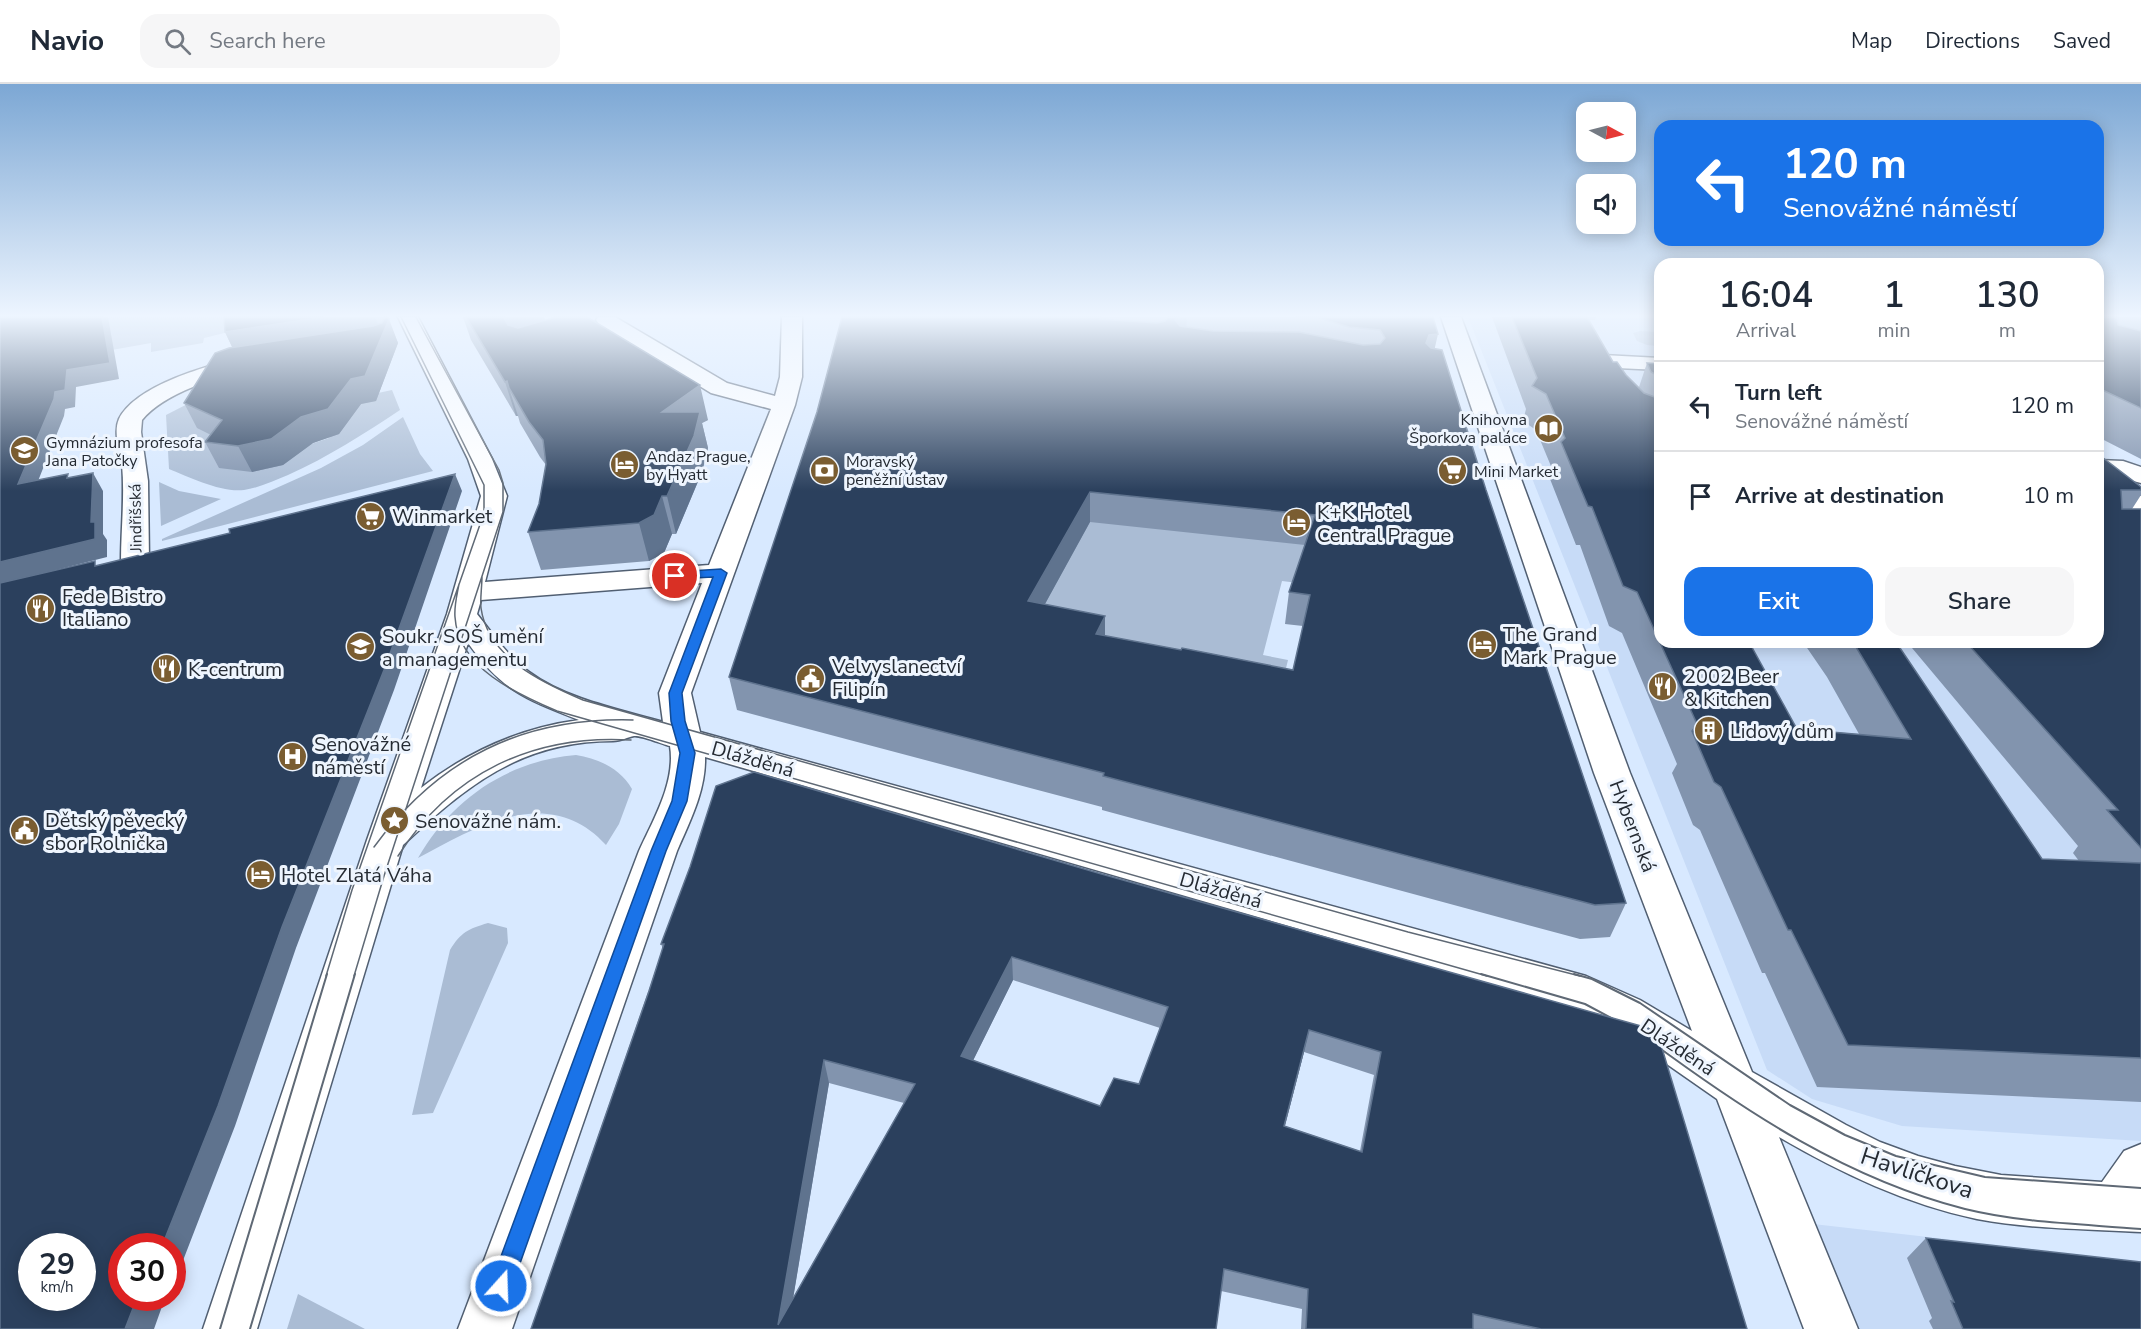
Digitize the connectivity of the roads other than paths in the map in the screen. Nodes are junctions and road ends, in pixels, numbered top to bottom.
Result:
1 (204, 375) edge
2 (433, 375) edge
3 (697, 375) edge
4 (791, 375) edge
5 (1463, 375) edge
6 (1610, 375) edge
7 (784, 405) junction
8 (1654, 427) edge
9 (2104, 470) edge
10 (2104, 475) edge
11 (2141, 475) edge
12 (2141, 509) edge
13 (136, 561) edge
14 (721, 573) junction
15 (465, 603) junction
16 (684, 739) junction
17 (386, 840) junction
18 (1737, 1086) junction
19 (2141, 1167) edge
20 (2127, 1207) edge
21 (230, 1329) edge
22 (485, 1329) edge
23 (1831, 1329) edge

1 - 13 street, Jindřišská
2 - 15 street
3 - 7 street
4 - 7 street
5 - 18 street, Hybernská
6 - 8 street
7 - 14 street
9 - 11 street
10 - 12 street
14 - 15 street
14 - 16 street
15 - 16 street
15 - 17 street
16 - 17 street
16 - 18 street, Dlážděná
16 - 22 street
17 - 21 street
18 - 20 street, Havlíčkova
18 - 23 street, Hybernská
19 - 20 street, Havlíčkova

